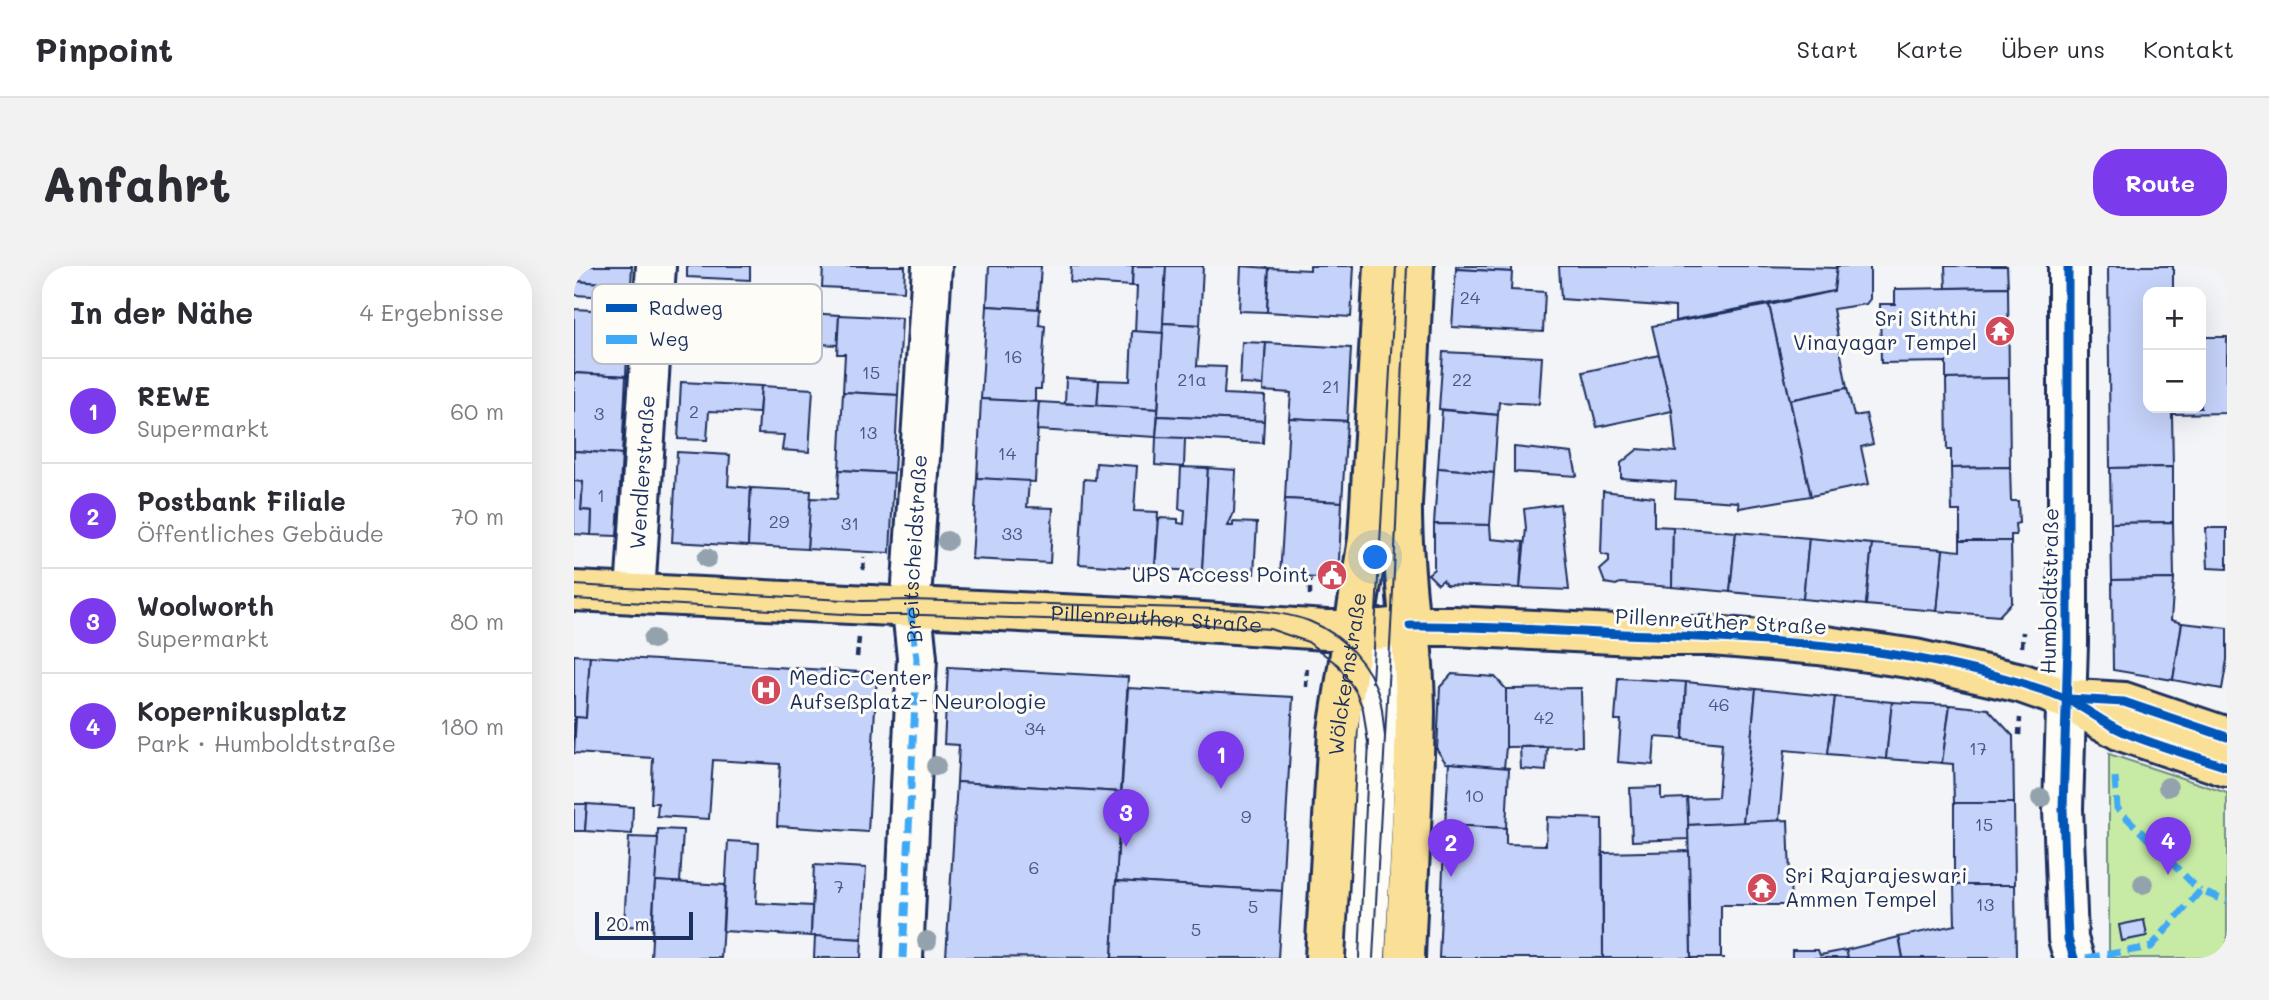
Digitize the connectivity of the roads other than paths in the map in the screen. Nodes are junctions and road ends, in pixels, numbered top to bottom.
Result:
1 (656, 266) edge
2 (932, 266) edge
3 (1384, 266) edge
4 (1414, 266) edge
5 (2068, 266) edge
6 (655, 284) edge
7 (650, 364) edge
8 (574, 591) edge
9 (635, 594) junction
10 (910, 607) junction
11 (1382, 629) junction
12 (2066, 699) junction
13 (2227, 737) edge
14 (2227, 767) edge
15 (903, 958) edge
16 (1325, 958) edge
17 (1366, 958) edge
18 (1405, 958) edge
19 (2074, 958) edge

1 - 6 street, Wendlerstraße
2 - 10 street, Breitscheidstraße
3 - 11 main road, Wölckernstraße
4 - 11 main road, Wölckernstraße
5 - 12 street, Humboldtstraße
7 - 9 street, Wendlerstraße
8 - 9 main road, Pillenreuther Straße
9 - 10 main road, Pillenreuther Straße
10 - 11 main road, Pillenreuther Straße
10 - 15 street, Breitscheidstraße
11 - 12 main road, Pillenreuther Straße
11 - 16 main road, Wölckernstraße
11 - 17 street
11 - 18 main road, Wölckernstraße
12 - 13 main road, Pillenreuther Straße
12 - 14 main road, Pillenreuther Straße
12 - 19 street, Humboldtstraße

